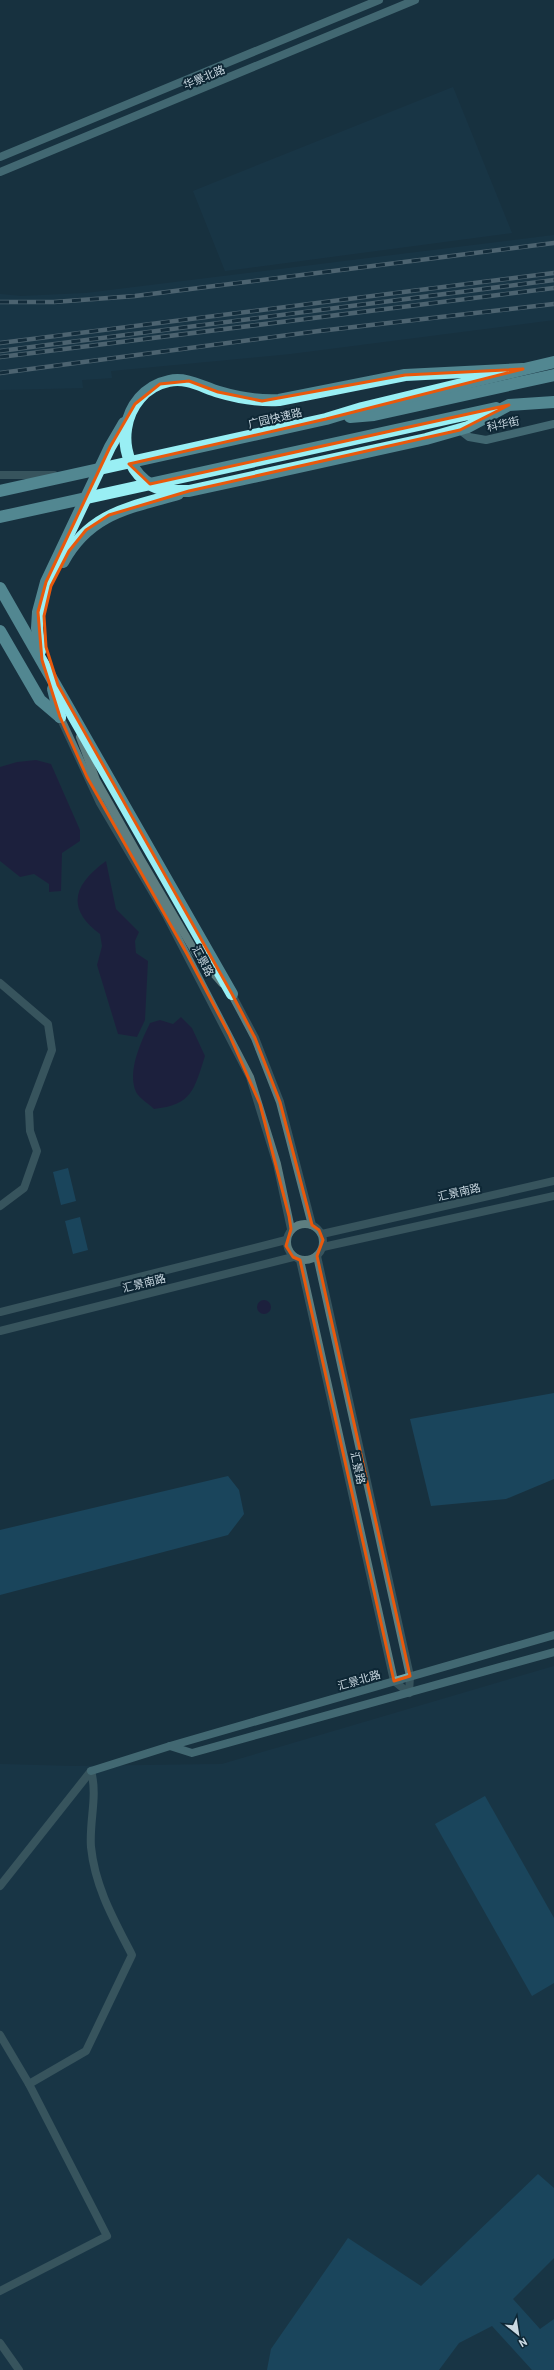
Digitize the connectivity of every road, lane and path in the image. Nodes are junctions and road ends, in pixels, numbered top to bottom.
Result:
1 (379, 0) edge
2 (415, 0) edge
3 (0, 157) edge
4 (0, 172) edge
5 (554, 362) edge
6 (523, 369) junction
7 (554, 375) edge
8 (554, 394) edge
9 (554, 402) edge
10 (509, 405) junction
11 (129, 415) junction
12 (326, 419) junction
13 (554, 424) edge
14 (460, 430) junction
15 (0, 475) edge
16 (78, 475) junction
17 (0, 491) edge
18 (189, 491) junction
19 (0, 517) edge
20 (0, 588) edge
21 (42, 606) junction
22 (0, 631) edge
23 (65, 714) junction
24 (0, 983) edge
25 (232, 994) junction
26 (554, 1181) edge
27 (554, 1196) edge
28 (0, 1206) edge
29 (312, 1225) junction
30 (291, 1229) junction
31 (322, 1234) junction
32 (286, 1240) junction
33 (323, 1246) junction
34 (317, 1256) junction
35 (297, 1258) junction
36 (0, 1312) edge
37 (0, 1331) edge
38 (554, 1634) edge
39 (554, 1652) edge
40 (410, 1676) junction
41 (394, 1681) junction
42 (409, 1693) junction
43 (170, 1746) junction
44 (91, 1771) junction
45 (0, 1886) edge
46 (0, 2035) edge
47 (29, 2084) junction
48 (0, 2291) edge
49 (0, 2343) edge
50 (19, 2370) edge

1 - 3 street, 华景北路
2 - 4 street, 华景北路
5 - 6 highway, 广园快速路
6 - 11 highway
6 - 12 highway, 广园快速路
7 - 12 highway
8 - 10 highway
9 - 10 highway
10 - 14 highway
10 - 19 highway
11 - 18 highway
11 - 21 highway
12 - 16 highway, 广园快速路
13 - 14 street, 科华街
14 - 18 highway
15 - 16 street
16 - 17 highway, 广园快速路
18 - 21 highway
20 - 25 highway
21 - 23 highway
22 - 23 highway
23 - 25 street
23 - 30 street, 汇景路
24 - 28 street
25 - 29 street
26 - 31 street, 汇景南路
27 - 33 street
29 - 30 street
29 - 31 street
30 - 32 street
31 - 33 street
32 - 35 street
32 - 36 street, 汇景南路
33 - 34 street
34 - 35 street
34 - 40 street, 汇景路
35 - 37 street, 汇景南路
35 - 41 street, 汇景路
38 - 40 street, 汇景北路
39 - 42 street
40 - 41 street, 汇景北路
40 - 42 street, 汇景路
41 - 42 street
41 - 43 street, 汇景北路
42 - 43 street
43 - 44 street, 汇景北路
44 - 45 street
44 - 47 street
46 - 47 street
47 - 48 street
49 - 50 street

